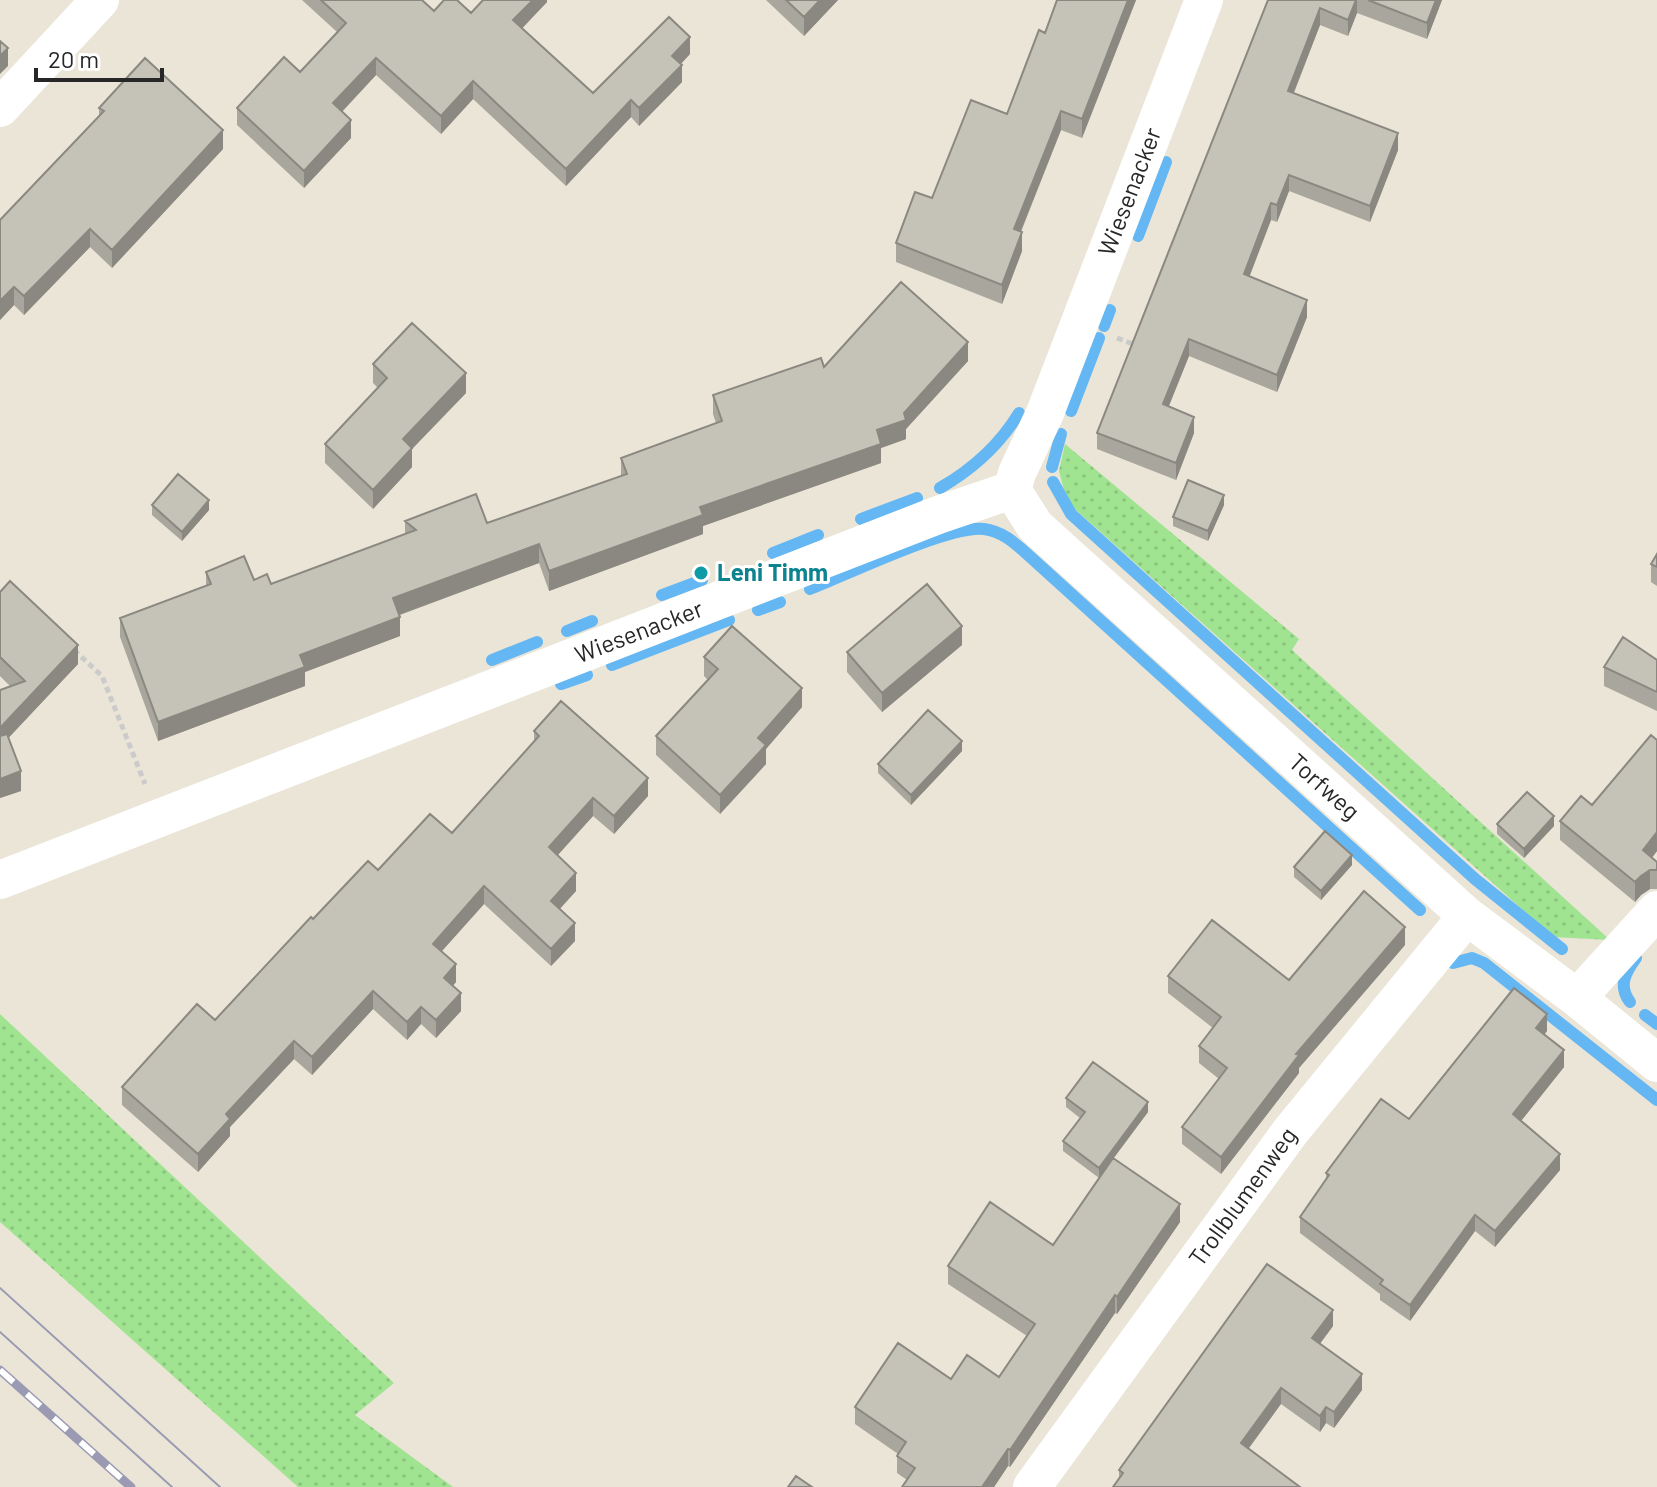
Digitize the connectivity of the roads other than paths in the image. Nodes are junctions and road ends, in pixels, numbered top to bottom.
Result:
1 (100, 0) edge
2 (1204, 0) edge
3 (0, 108) edge
4 (1012, 490) junction
5 (0, 880) edge
6 (1657, 910) edge
7 (1467, 916) junction
8 (1577, 998) junction
9 (1657, 1063) edge
10 (1032, 1487) edge

1 - 3 street
2 - 4 street, Wiesenacker
4 - 5 street, Wiesenacker
4 - 7 street, Torfweg
6 - 8 street
7 - 8 street, Torfweg
7 - 10 street, Trollblumenweg
8 - 9 street, Torfweg

